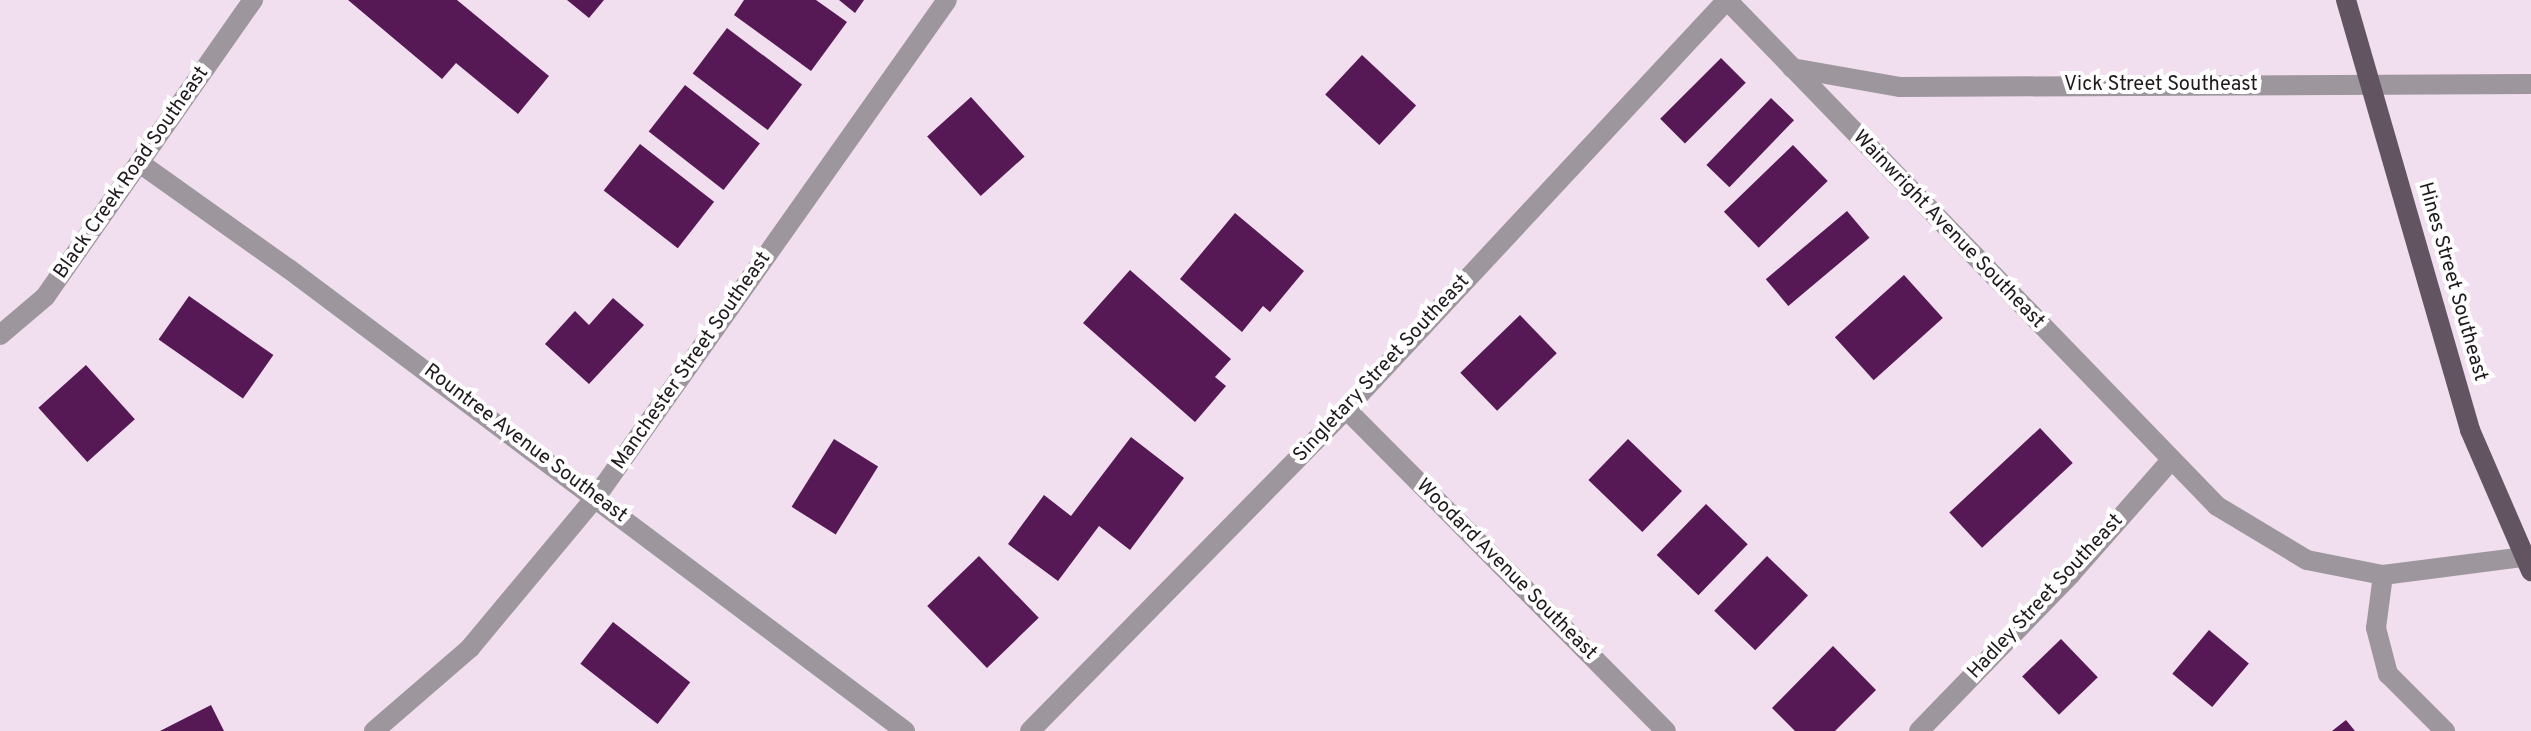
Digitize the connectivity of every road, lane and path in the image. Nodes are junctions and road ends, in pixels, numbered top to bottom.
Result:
1 (253, 0) edge
2 (947, 0) edge
3 (1727, 0) edge
4 (2346, 0) edge
5 (1792, 68) junction
6 (2531, 84) edge
7 (2369, 86) junction
8 (141, 164) junction
9 (0, 335) edge
10 (1346, 409) junction
11 (2171, 460) junction
12 (596, 497) junction
13 (2529, 561) edge
14 (2383, 575) junction
15 (374, 731) edge
16 (905, 731) edge
17 (1030, 731) edge
18 (1666, 731) edge
19 (1919, 731) edge
20 (2445, 731) edge

1 - 8 street, Black Creek Road Southeast
2 - 12 street, Manchester Street Southeast
3 - 5 street, Wainwright Avenue Southeast
3 - 10 street, Singletary Street Southeast
4 - 7 main road, Hines Street Southeast
5 - 7 street, Vick Street Southeast
5 - 11 street, Wainwright Avenue Southeast
6 - 7 street, Vick Street Southeast
7 - 13 main road, Hines Street Southeast
8 - 9 street, Black Creek Road Southeast
8 - 12 street, Rountree Avenue Southeast
10 - 17 street, Singletary Street Southeast
10 - 18 street, Woodard Avenue Southeast
11 - 14 street, Wainwright Avenue Southeast
11 - 19 street, Hadley Street Southeast
12 - 15 street, Manchester Street Southeast
12 - 16 street, Rountree Avenue Southeast
13 - 14 street, Wainwright Avenue Southeast
14 - 20 street

